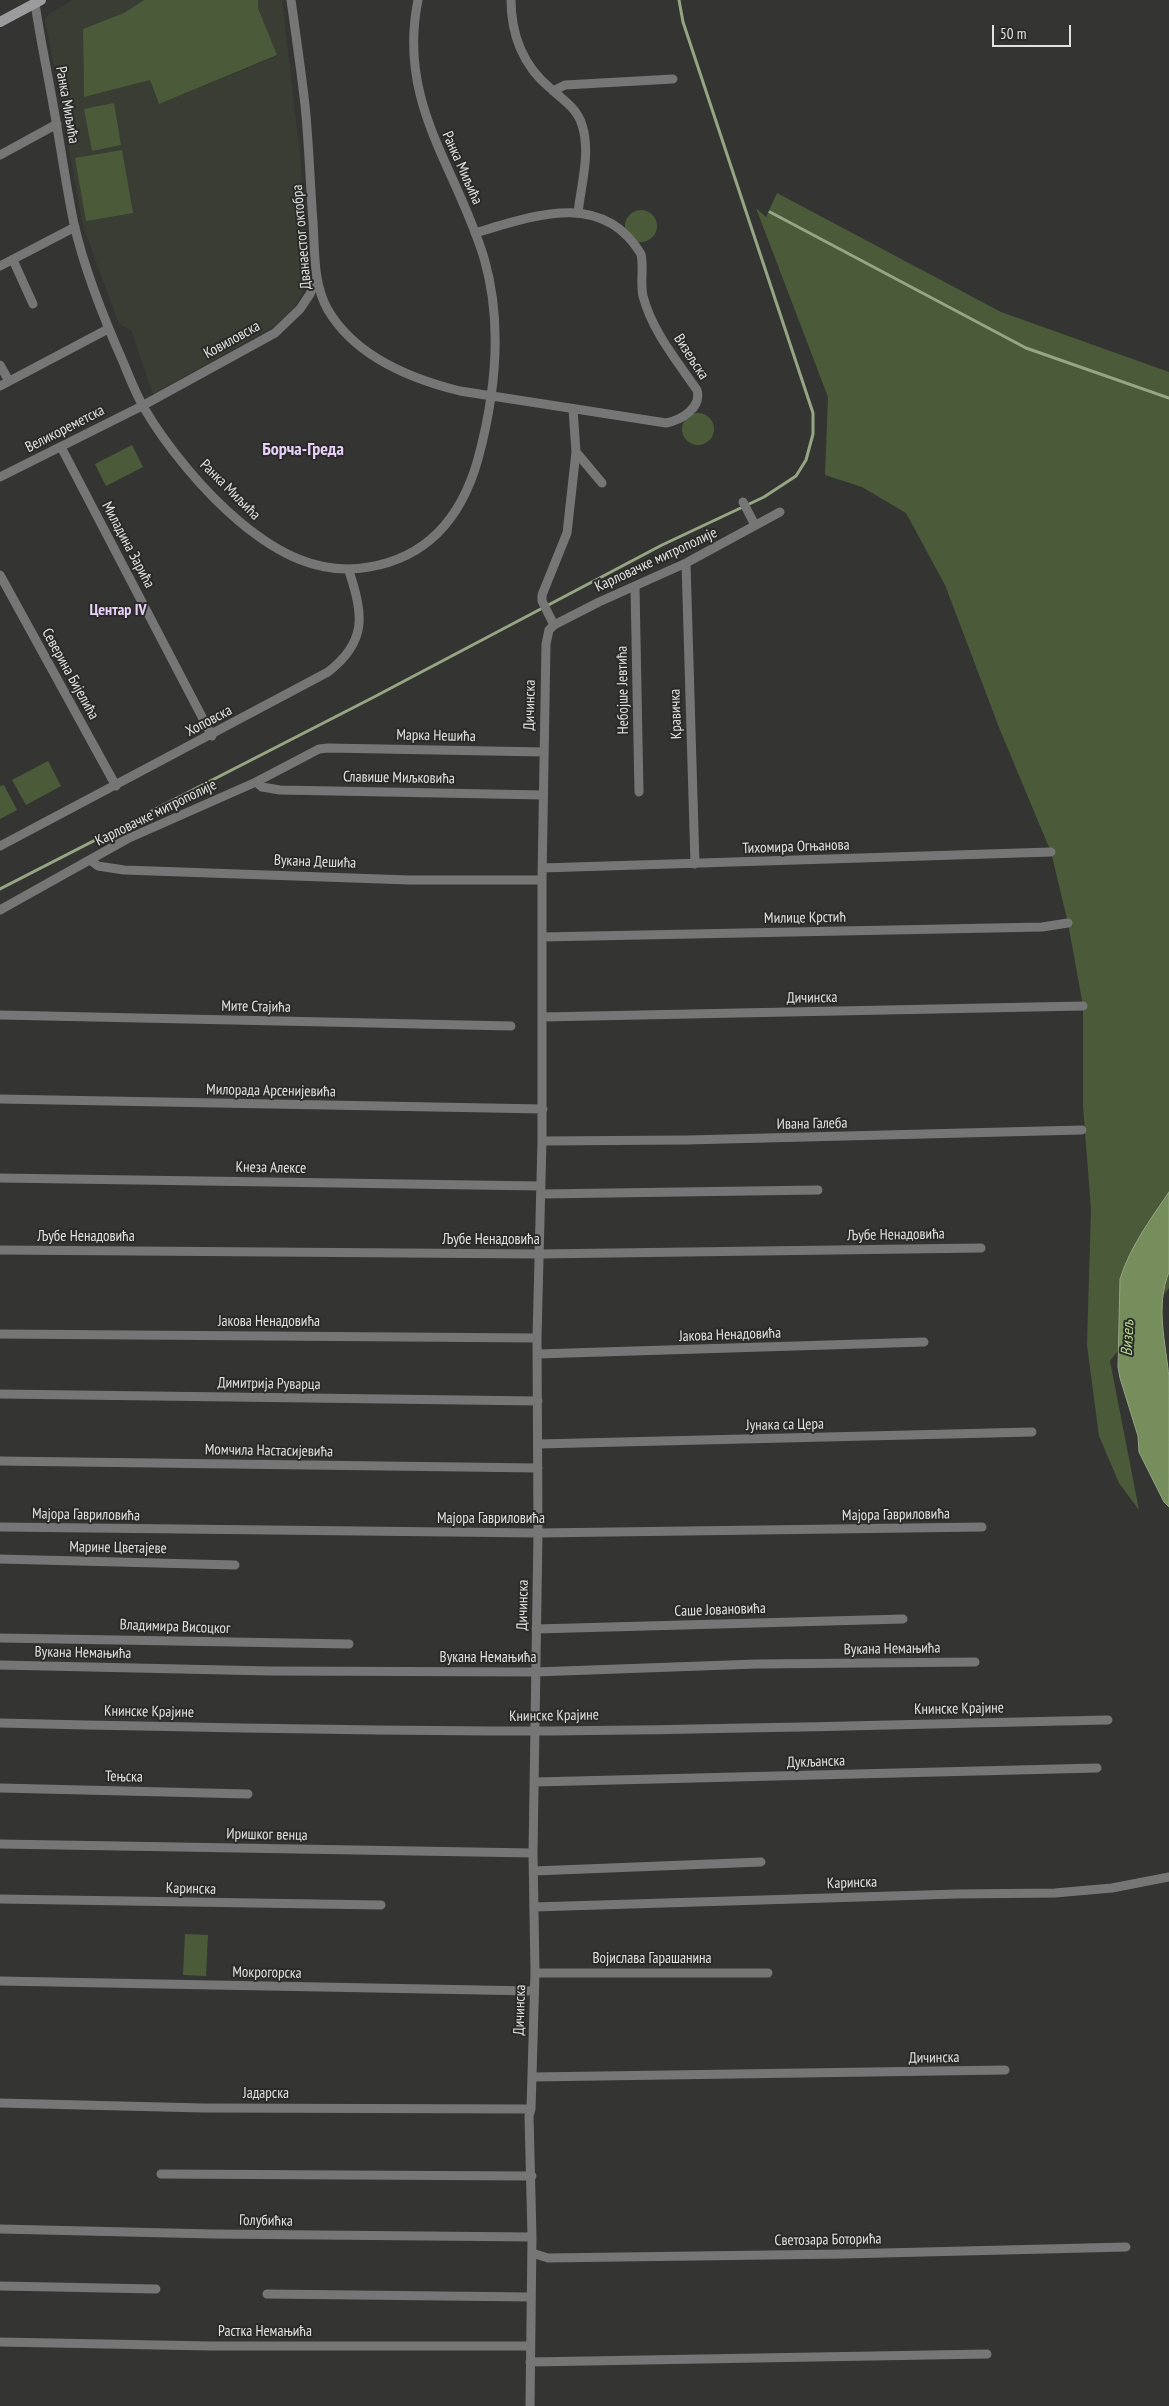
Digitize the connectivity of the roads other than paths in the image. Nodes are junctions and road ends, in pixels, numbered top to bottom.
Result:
1 (292, 0) edge
2 (418, 0) edge
3 (511, 0) edge
4 (38, 2) edge
5 (0, 22) edge
6 (673, 79) dead end
7 (553, 92) junction
8 (57, 124) junction
9 (0, 154) edge
10 (578, 213) junction
11 (75, 227) junction
12 (475, 233) junction
13 (12, 260) junction
14 (0, 266) edge
15 (316, 280) junction
16 (33, 304) dead end
17 (108, 329) junction
18 (0, 365) edge
19 (9, 381) junction
20 (0, 386) edge
21 (491, 397) junction
22 (142, 406) junction
23 (573, 409) junction
24 (61, 447) junction
25 (576, 452) junction
26 (0, 478) edge
27 (602, 483) dead end
28 (743, 502) dead end
29 (780, 512) dead end
30 (755, 525) junction
31 (686, 563) junction
32 (349, 571) junction
33 (0, 575) edge
34 (635, 587) junction
35 (554, 625) junction
36 (548, 634) joint
37 (212, 736) junction
38 (328, 748) joint
39 (544, 752) junction
40 (256, 782) junction
41 (116, 786) junction
42 (639, 792) dead end
43 (543, 795) junction
44 (0, 846) edge
45 (1051, 852) dead end
46 (90, 860) junction
47 (695, 864) junction
48 (542, 868) junction
49 (542, 880) junction
50 (0, 910) edge
51 (1068, 923) dead end
52 (542, 937) junction
53 (1083, 1006) dead end
54 (0, 1015) edge
55 (542, 1017) junction
56 (511, 1026) dead end
57 (0, 1099) edge
58 (542, 1109) junction
59 (1082, 1130) dead end
60 (542, 1142) junction
61 (0, 1178) edge
62 (541, 1190) junction
63 (818, 1190) dead end
64 (982, 1248) dead end
65 (0, 1250) edge
66 (540, 1254) junction
67 (0, 1334) edge
68 (537, 1338) junction
69 (924, 1342) dead end
70 (538, 1354) junction
71 (0, 1394) edge
72 (538, 1402) junction
73 (1032, 1432) dead end
74 (538, 1444) junction
75 (0, 1461) edge
76 (538, 1468) junction
77 (0, 1527) edge
78 (982, 1528) dead end
79 (538, 1533) junction
80 (0, 1560) edge
81 (235, 1565) dead end
82 (904, 1619) dead end
83 (536, 1629) junction
84 (0, 1638) edge
85 (349, 1644) dead end
86 (976, 1662) dead end
87 (0, 1665) edge
88 (535, 1672) junction
89 (1108, 1720) dead end
90 (0, 1723) edge
91 (537, 1731) junction
92 (1097, 1768) dead end
93 (535, 1782) junction
94 (0, 1788) edge
95 (248, 1794) dead end
96 (0, 1844) edge
97 (533, 1853) junction
98 (761, 1862) dead end
99 (534, 1871) junction
100 (1169, 1877) edge
101 (0, 1899) edge
102 (381, 1905) dead end
103 (534, 1908) junction
104 (535, 1973) junction
105 (768, 1973) dead end
106 (0, 1981) edge
107 (534, 1991) junction
108 (1005, 2070) dead end
109 (532, 2077) junction
110 (0, 2103) edge
111 (531, 2108) junction
112 (161, 2174) dead end
113 (532, 2176) junction
114 (0, 2229) edge
115 (532, 2237) junction
116 (1126, 2247) dead end
117 (532, 2253) junction
118 (0, 2286) edge
119 (156, 2289) dead end
120 (266, 2294) dead end
121 (531, 2297) junction
122 (0, 2342) edge
123 (530, 2346) junction
124 (987, 2354) dead end
125 (530, 2362) junction
126 (530, 2406) edge

1 - 15 street, Дванаестог октобра
2 - 12 street, Ранка Миљића
3 - 7 street
4 - 5 street
4 - 8 street, Ранка Миљића
6 - 7 street
7 - 10 street
8 - 9 street
8 - 11 street, Ранка Миљића
10 - 12 street, Визељска
10 - 23 street, Визељска
11 - 13 street
11 - 17 street, Ранка Миљића
12 - 21 street, Ранка Миљића
13 - 14 street
13 - 16 street
15 - 21 street, Дванаестог октобра
15 - 22 street, Ковиловска
17 - 19 street
17 - 22 street, Ранка Миљића
18 - 19 street
19 - 20 street
21 - 23 street, Визељска
21 - 32 street, Ранка Миљића
22 - 24 street, Великореметска
22 - 32 street, Ранка Миљића
23 - 25 street
24 - 26 street, Великореметска
24 - 37 street, Миладина Зарића
25 - 27 street
25 - 35 street
28 - 30 street
29 - 30 street, Карловачке митрополије
30 - 31 street, Карловачке митрополије
31 - 34 street, Карловачке митрополије
31 - 47 street, Кравичка
32 - 37 street, Хоповска
33 - 41 street, Северина Бијелића
34 - 35 street, Карловачке митрополије
34 - 42 street, Небојше Јевтића
35 - 36 street, Карловачке митрополије
36 - 39 street, Дичинска
37 - 41 street, Хоповска
38 - 39 street, Марка Нешића
38 - 40 street, Карловачке митрополије
39 - 43 street, Дичинска
40 - 43 street, Славише Миљковића
40 - 46 street, Карловачке митрополије
41 - 44 street, Хоповска
43 - 48 street, Дичинска
45 - 47 street, Тихомира Огњанова
46 - 49 street, Вукана Дешића
46 - 50 street, Карловачке митрополије
47 - 48 street, Тихомира Огњанова
48 - 49 street, Дичинска
49 - 52 street, Дичинска
51 - 52 street, Милице Крстић
52 - 55 street, Дичинска
53 - 55 street, Дичинска
54 - 56 street, Мите Стајића
55 - 58 street, Дичинска
57 - 58 street, Милорада Арсенијевића
58 - 60 street, Дичинска
59 - 60 street, Ивана Галеба
60 - 62 street, Дичинска
61 - 62 street, Кнеза Алексе
62 - 63 street
62 - 66 street, Дичинска
64 - 66 street, Љубе Ненадовића
65 - 66 street, Љубе Ненадовића
66 - 68 street, Дичинска
67 - 68 street, Јакова Ненадовића
68 - 70 street, Дичинска
69 - 70 street, Јакова Ненадовића
70 - 72 street, Дичинска
71 - 72 street, Димитрија Руварца
72 - 74 street, Дичинска
73 - 74 street, Јунака са Цера
74 - 76 street, Дичинска
75 - 76 street, Момчила Настасијевића
76 - 79 street, Дичинска
77 - 79 street, Мајора Гавриловића
78 - 79 street, Мајора Гавриловића
79 - 83 street, Дичинска
80 - 81 street, Марине Цветајеве
82 - 83 street, Саше Јовановића
83 - 88 street, Дичинска
84 - 85 street, Владимира Висоцког
86 - 88 street, Вукана Немањића
87 - 88 street, Вукана Немањића
88 - 91 street, Дичинска
89 - 91 street, Книнске Крајине
90 - 91 street, Книнске Крајине
91 - 93 street, Дичинска
92 - 93 street, Дукљанска
93 - 97 street, Дичинска
94 - 95 street, Тењска
96 - 97 street, Иришког венца
97 - 99 street, Дичинска
98 - 99 street
99 - 103 street, Дичинска
100 - 103 street, Каринска
101 - 102 street, Каринска
103 - 104 street, Дичинска
104 - 105 street, Војислава Гарашанина
104 - 107 street, Дичинска
106 - 107 street, Мокрогорска
107 - 109 street, Дичинска
108 - 109 street, Дичинска
109 - 111 street, Дичинска
110 - 111 street, Јадарска
111 - 113 street, Дичинска
112 - 113 street
113 - 115 street, Дичинска
114 - 115 street, Голубићка
115 - 117 street, Дичинска
116 - 117 street, Светозара Боторића
117 - 121 street, Дичинска
118 - 119 street
120 - 121 street
121 - 123 street, Дичинска
122 - 123 street, Растка Немањића
123 - 125 street, Дичинска
124 - 125 street
125 - 126 street, Дичинска

